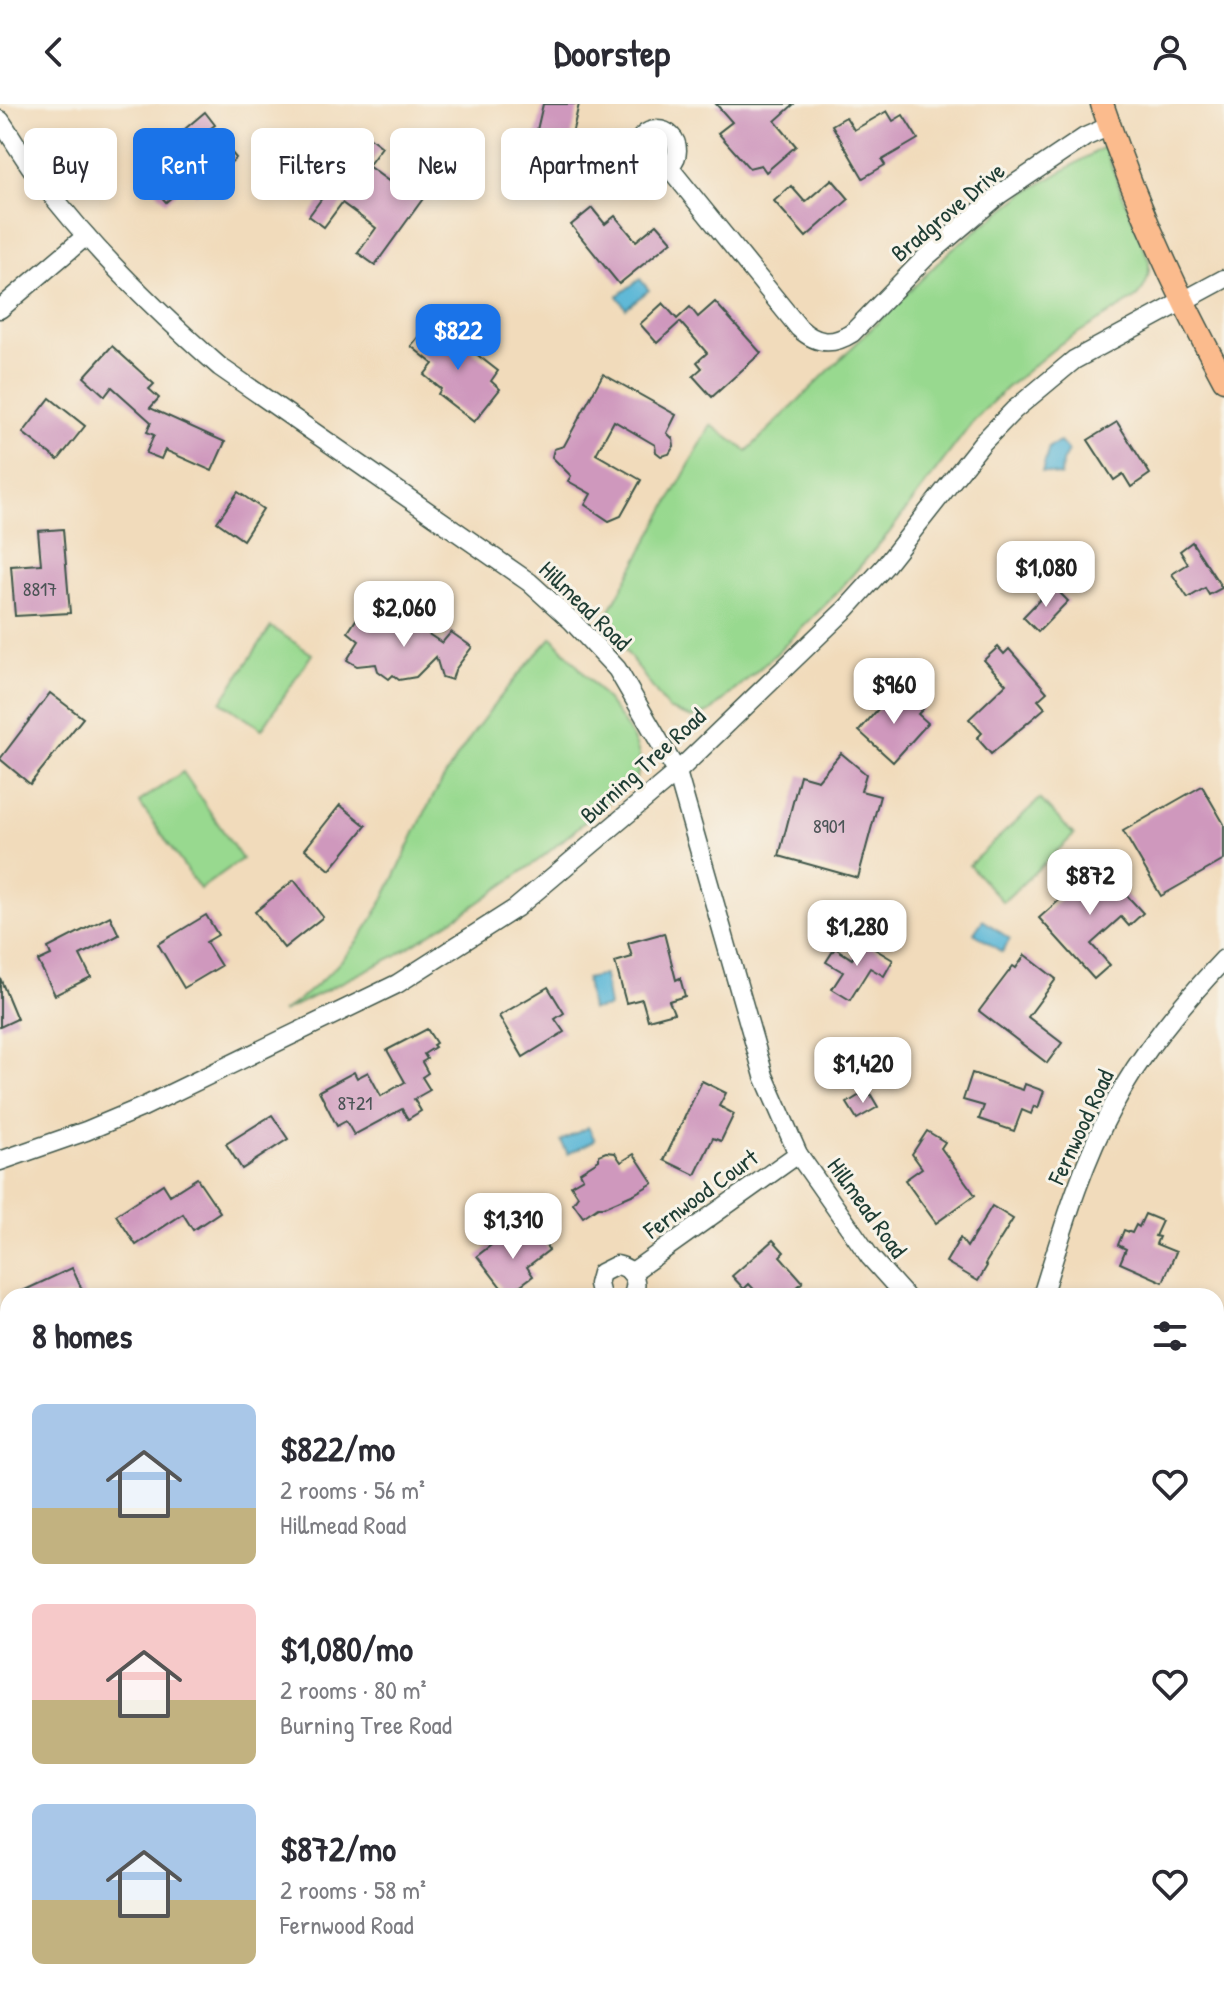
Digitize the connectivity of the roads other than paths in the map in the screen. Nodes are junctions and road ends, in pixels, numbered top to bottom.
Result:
1 (1102, 104) edge
2 (0, 120) edge
3 (1110, 126) junction
4 (668, 166) dead end
5 (86, 236) junction
6 (1224, 279) edge
7 (1183, 301) junction
8 (0, 309) edge
9 (1224, 380) edge
10 (677, 772) junction
11 (1224, 959) edge
12 (798, 1154) junction
13 (0, 1161) edge
14 (631, 1273) junction
15 (599, 1288) edge
16 (635, 1288) edge
17 (898, 1288) edge
18 (1045, 1288) edge

1 - 3 main road
2 - 5 street, Hillmead Road
3 - 4 street, Bradgrove Drive
3 - 7 main road
5 - 8 street
5 - 10 street, Hillmead Road
6 - 7 street, Burning Tree Road
7 - 9 main road
7 - 10 street, Burning Tree Road
10 - 12 street, Hillmead Road
10 - 13 street, Burning Tree Road
11 - 18 street, Fernwood Road
12 - 14 street, Fernwood Court
12 - 17 street, Hillmead Road
14 - 15 street
14 - 16 street

